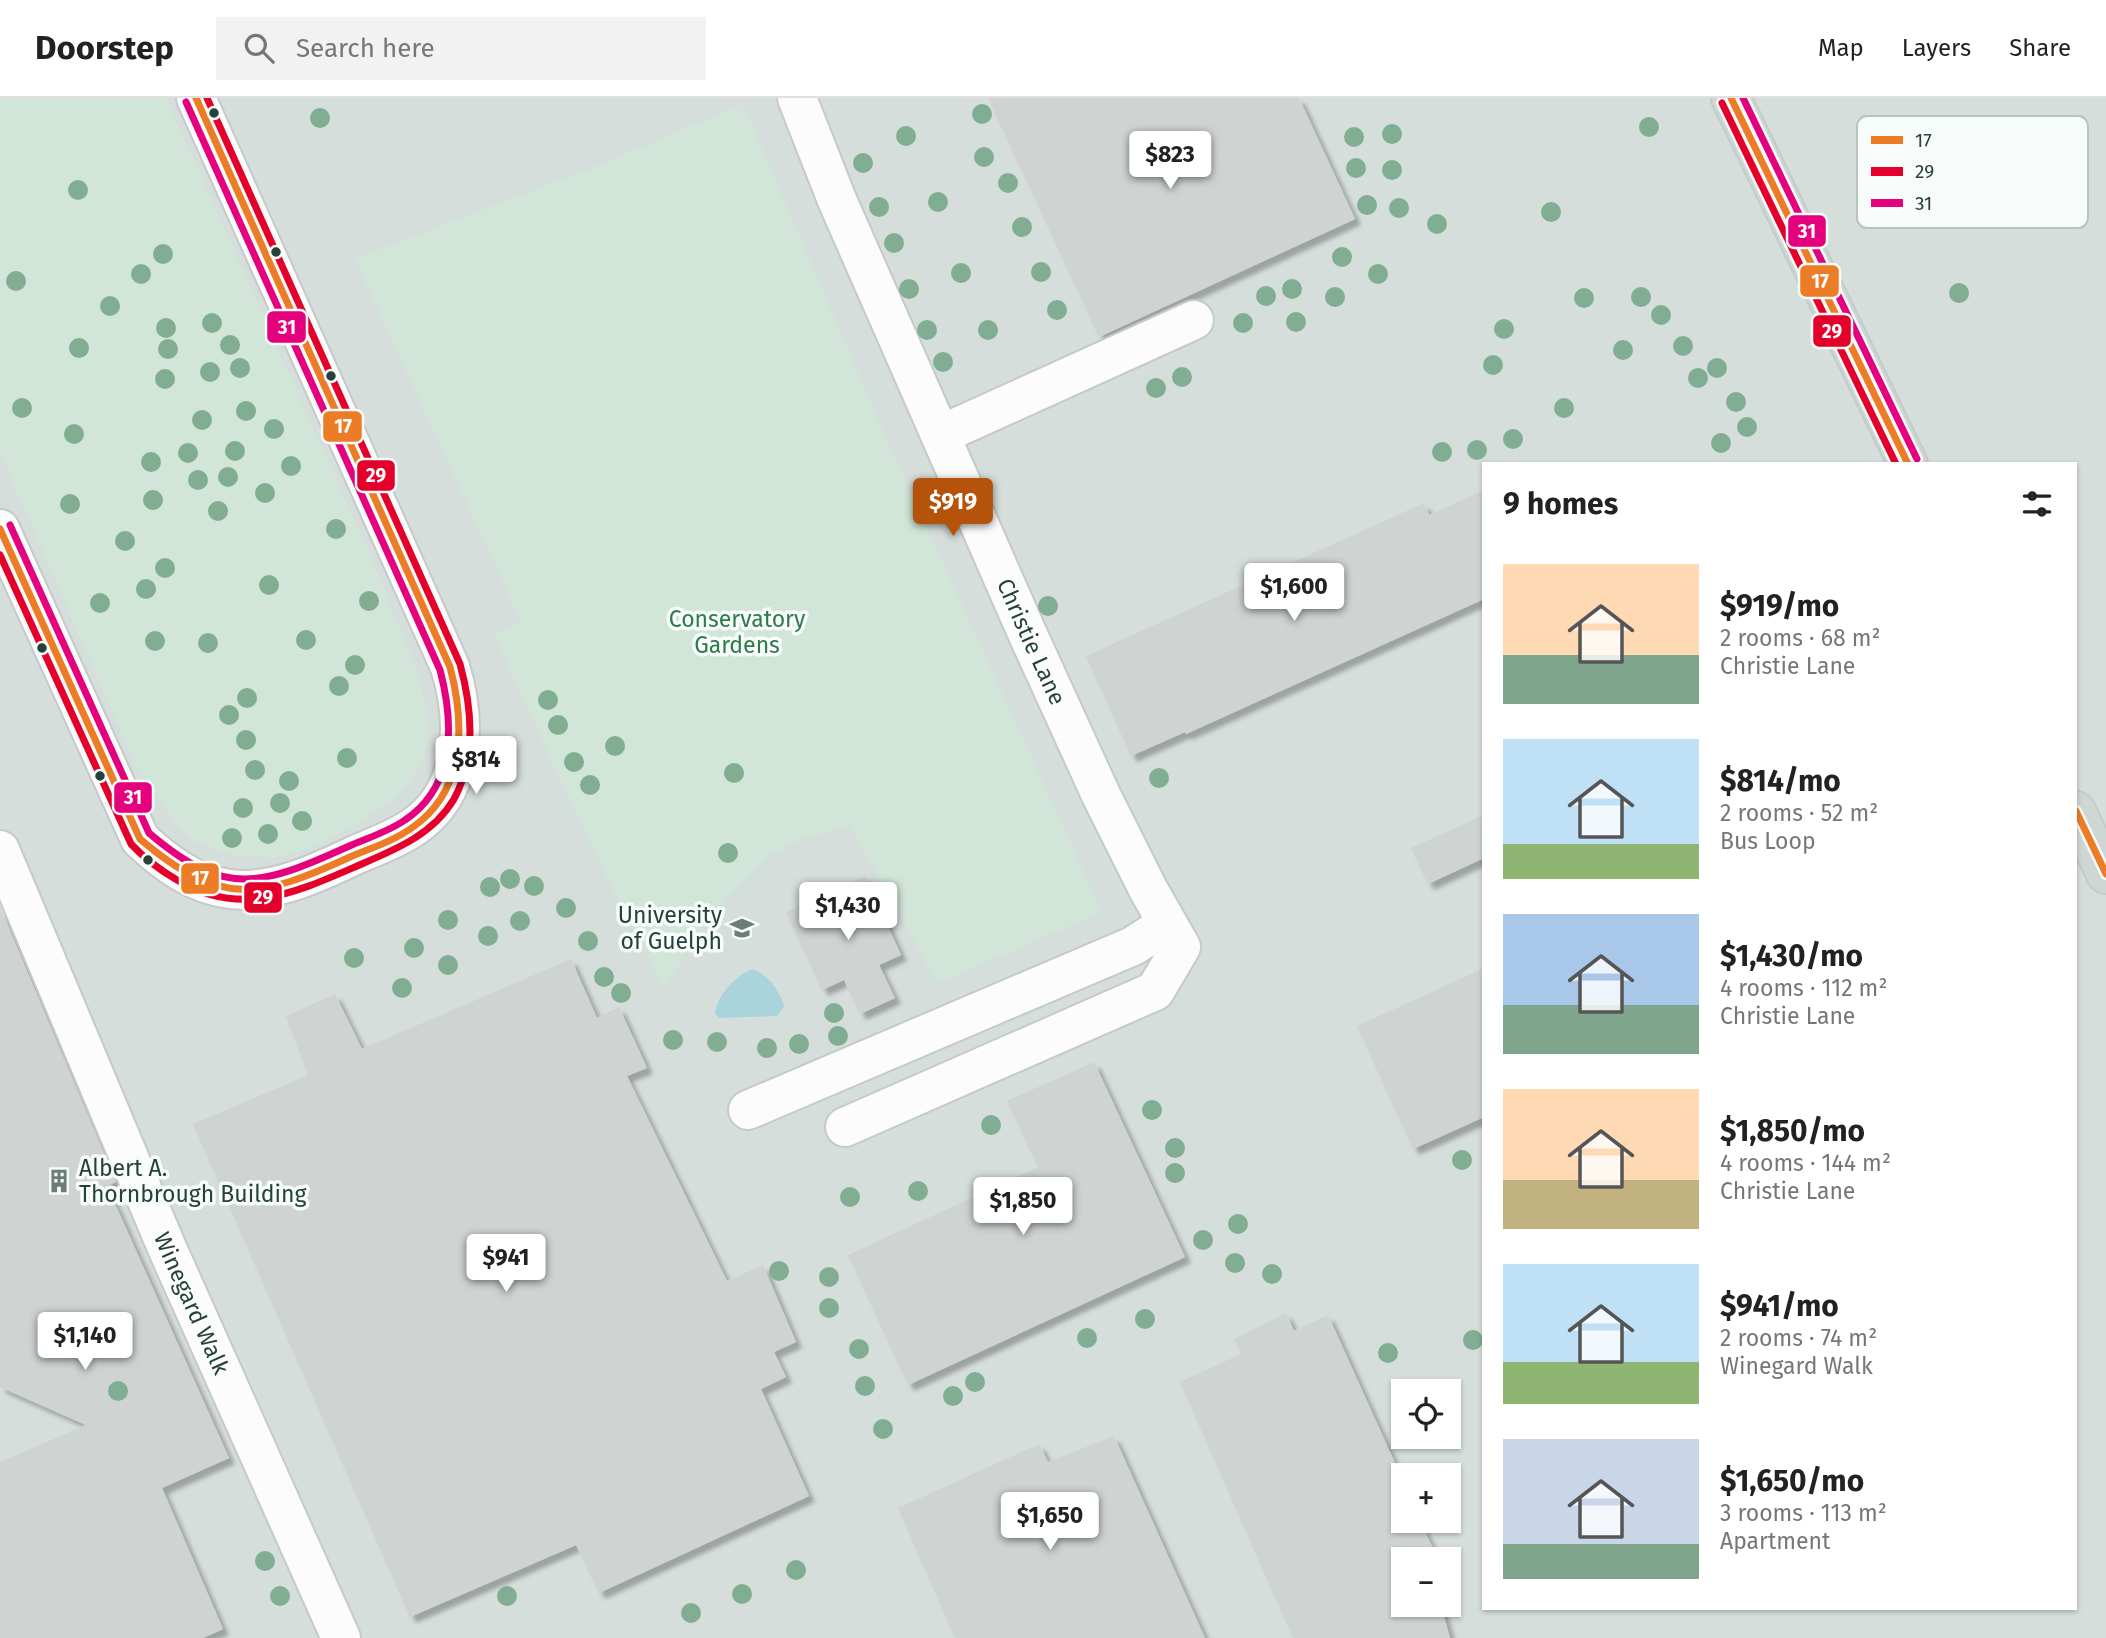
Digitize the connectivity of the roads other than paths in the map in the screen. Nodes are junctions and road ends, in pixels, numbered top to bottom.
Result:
1 (196, 98) edge
2 (797, 98) edge
3 (1731, 98) edge
4 (1194, 320) dead end
5 (940, 435) junction
6 (1907, 462) edge
7 (0, 528) edge
8 (2077, 813) edge
9 (0, 850) edge
10 (2106, 874) edge
11 (1174, 935) junction
12 (748, 1110) dead end
13 (845, 1127) dead end
14 (341, 1638) edge

1 - 7 street
2 - 5 street, Christie Lane
3 - 6 main road
4 - 5 street
5 - 11 street, Christie Lane
8 - 10 main road
9 - 14 street, Winegard Walk
11 - 12 street
11 - 13 street

